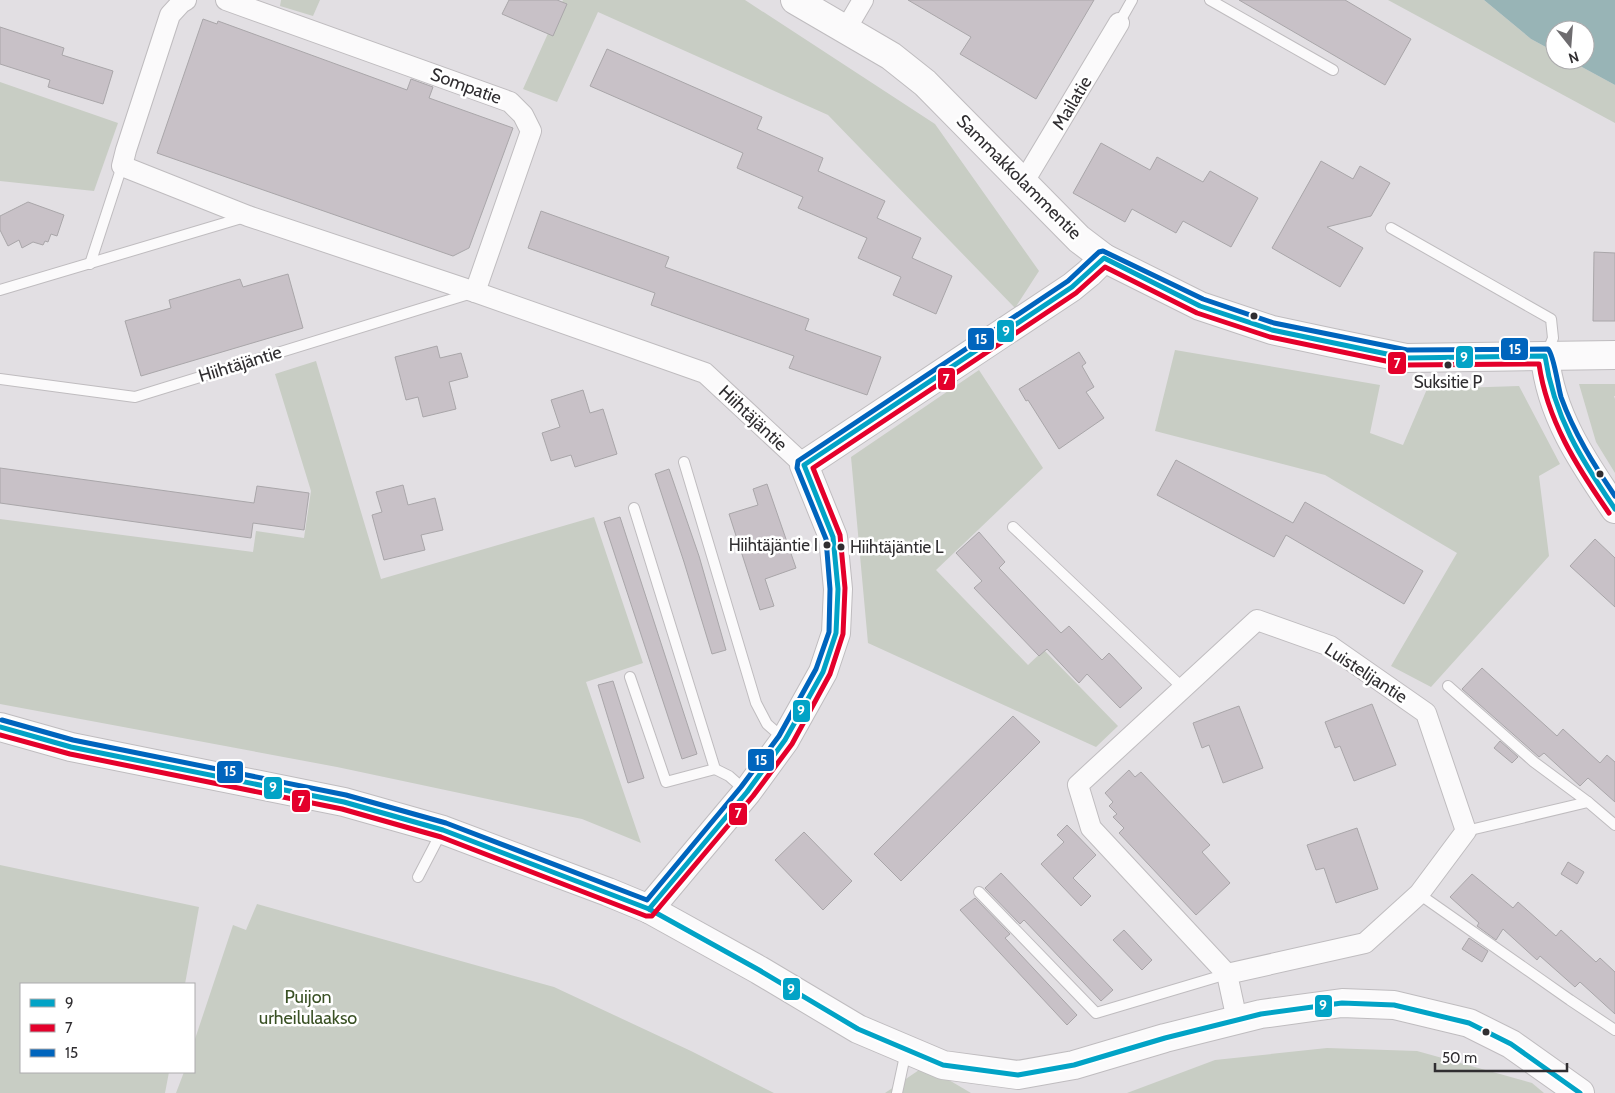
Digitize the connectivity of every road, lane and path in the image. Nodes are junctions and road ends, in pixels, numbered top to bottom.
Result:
1 (186, 0) edge
2 (226, 0) edge
3 (795, 0) edge
4 (863, 0) edge
5 (1132, 0) edge
6 (1210, 0) edge
7 (1120, 23) joint
8 (846, 29) junction
9 (1333, 70) dead end
10 (122, 166) junction
11 (1024, 183) junction
12 (248, 216) junction
13 (1391, 228) dead end
14 (1104, 258) junction
15 (90, 264) junction
16 (0, 290) edge
17 (475, 292) junction
18 (1615, 355) edge
19 (1545, 356) junction
20 (0, 379) edge
21 (684, 462) dead end
22 (804, 465) junction
23 (634, 508) dead end
24 (1615, 509) edge
25 (1013, 527) dead end
26 (630, 677) dead end
27 (1448, 686) dead end
28 (1183, 688) junction
29 (0, 727) edge
30 (785, 740) junction
31 (715, 769) junction
32 (747, 792) junction
33 (1588, 802) junction
34 (1615, 825) edge
35 (443, 830) junction
36 (1466, 831) junction
37 (418, 877) dead end
38 (979, 892) dead end
39 (1419, 894) junction
40 (649, 909) junction
41 (1227, 974) junction
42 (1237, 1020) junction
43 (1615, 1030) edge
44 (907, 1050) junction
45 (898, 1093) edge
46 (1580, 1093) edge

1 - 10 street
2 - 17 street, Sompatie
3 - 8 street, Sammakkolammentie
4 - 8 street
5 - 7 lane
6 - 9 lane
7 - 11 street, Mailatie
8 - 11 street, Sammakkolammentie
10 - 12 street, Hiihtäjäntie
10 - 15 lane
11 - 14 street, Sammakkolammentie
12 - 15 lane
12 - 17 street, Hiihtäjäntie
13 - 19 lane
14 - 19 street, Sammakkolammentie
14 - 22 street
15 - 16 lane
17 - 20 lane, Hiihtäjäntie
17 - 22 street, Hiihtäjäntie
18 - 19 street, Sammakkolammentie
19 - 24 street
21 - 30 lane
22 - 30 street, Hiihtäjäntie
23 - 31 lane
25 - 28 lane
26 - 31 lane
27 - 33 lane
28 - 36 street, Luistelijantie
28 - 41 street, Luistelijantie
29 - 35 street
30 - 32 street, Hiihtäjäntie
31 - 32 lane
32 - 40 street, Hiihtäjäntie
33 - 34 lane
33 - 36 lane
35 - 37 lane
35 - 40 street
36 - 39 street
38 - 41 lane
39 - 41 street
39 - 43 lane
40 - 44 street
41 - 42 street
42 - 44 street
42 - 46 street
44 - 45 lane

